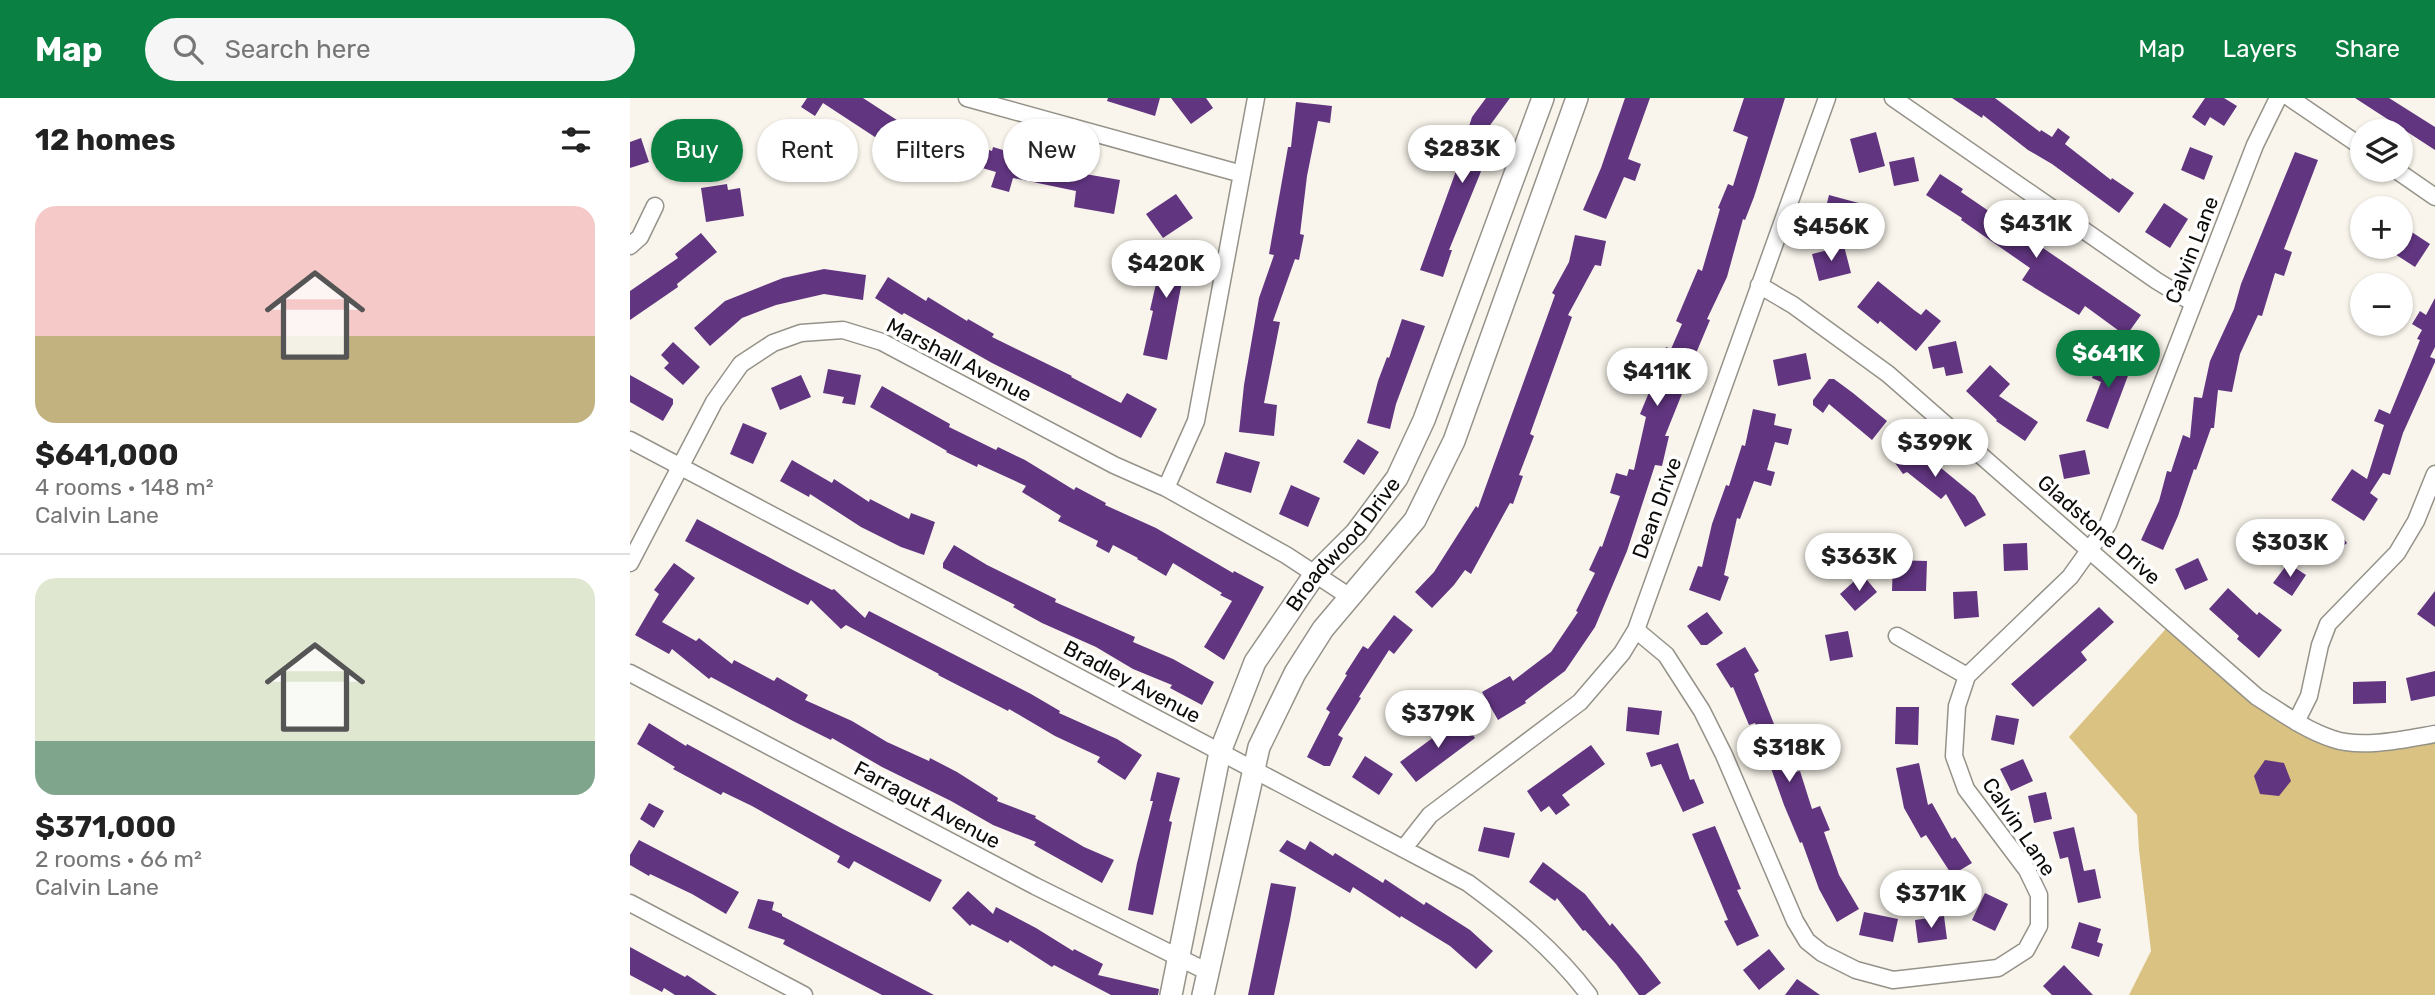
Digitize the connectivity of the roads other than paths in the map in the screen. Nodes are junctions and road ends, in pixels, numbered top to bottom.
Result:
1 (967, 98) edge
2 (1030, 98) edge
3 (1256, 98) edge
4 (1543, 98) edge
5 (1577, 98) edge
6 (1827, 98) edge
7 (1893, 98) edge
8 (2278, 98) edge
9 (2290, 98) edge
10 (1025, 115) junction
11 (2350, 139) edge
12 (1242, 174) junction
13 (2413, 182) edge
14 (2435, 197) edge
15 (655, 206) dead end
16 (630, 246) edge
17 (1759, 285) junction
18 (2193, 303) junction
19 (630, 440) edge
20 (681, 467) junction
21 (2435, 474) edge
22 (1166, 488) junction
23 (2090, 550) junction
24 (630, 563) edge
25 (1315, 573) junction
26 (1350, 597) junction
27 (1636, 630) junction
28 (1897, 636) dead end
29 (630, 673) edge
30 (1967, 676) junction
31 (2296, 722) junction
32 (2435, 734) edge
33 (1220, 752) junction
34 (1254, 770) junction
35 (1404, 848) junction
36 (630, 903) edge
37 (1179, 957) junction
38 (1206, 971) junction
39 (804, 995) edge
40 (1171, 995) edge
41 (1203, 995) edge
42 (1589, 995) edge

1 - 10 street
2 - 10 street
3 - 12 street
4 - 25 street, Broadwood Drive
5 - 26 street, Broadwood Drive
6 - 17 street, Dean Drive
7 - 18 street
8 - 18 street, Calvin Lane
9 - 11 street
10 - 12 street
12 - 22 street
13 - 14 street
15 - 16 street
17 - 23 street, Gladstone Drive
17 - 27 street, Dean Drive
18 - 23 street, Calvin Lane
19 - 20 street, Bradley Avenue
20 - 22 street, Marshall Avenue
20 - 24 street, Marshall Avenue
20 - 33 street, Bradley Avenue
21 - 31 street
22 - 25 street, Marshall Avenue
23 - 30 street, Calvin Lane
23 - 31 street, Gladstone Drive
25 - 26 street, Marshall Avenue
25 - 33 street, Broadwood Drive
26 - 34 street, Broadwood Drive
27 - 30 street, Calvin Lane
27 - 35 street, Dean Drive
28 - 30 street
29 - 37 street, Farragut Avenue
31 - 32 street, Gladstone Drive
33 - 34 street, Bradley Avenue
33 - 37 street, Broadwood Drive
34 - 35 street, Bradley Avenue
34 - 38 street, Broadwood Drive
35 - 42 street, Bradley Avenue
36 - 39 street
37 - 38 street, Farragut Avenue
37 - 40 street, Broadwood Drive
38 - 41 street, Broadwood Drive

